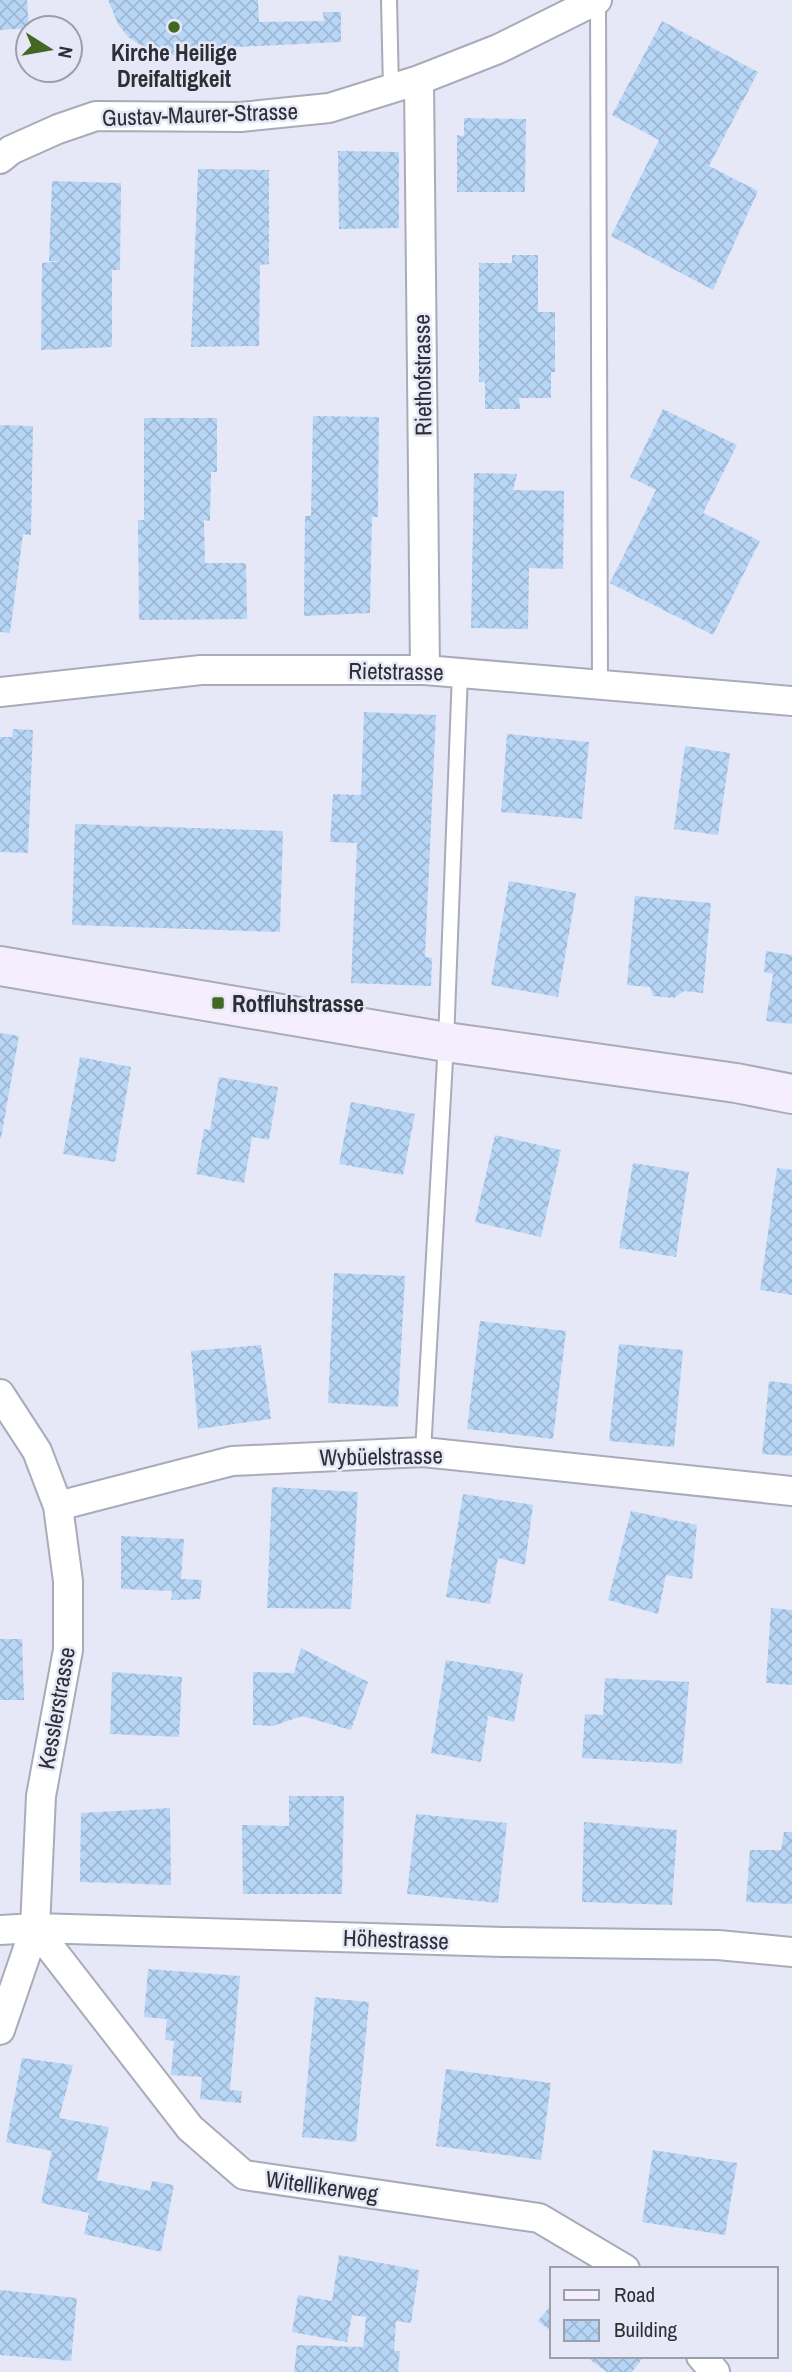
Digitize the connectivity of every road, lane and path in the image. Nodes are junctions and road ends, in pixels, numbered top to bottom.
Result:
1 (389, 0) edge
2 (598, 0) edge
3 (419, 80) junction
4 (391, 89) junction
5 (0, 159) edge
6 (425, 670) junction
7 (460, 672) junction
8 (600, 685) junction
9 (0, 692) edge
10 (792, 701) edge
11 (0, 966) edge
12 (446, 1042) junction
13 (792, 1094) edge
14 (0, 1394) edge
15 (423, 1452) junction
16 (792, 1492) edge
17 (58, 1506) junction
18 (34, 1928) junction
19 (0, 1930) edge
20 (792, 1952) edge
21 (0, 2030) edge
22 (622, 2267) edge
23 (703, 2358) edge
24 (715, 2372) edge

1 - 4 lane
2 - 3 street, Gustav-Maurer-Strasse
2 - 8 lane
3 - 4 street, Gustav-Maurer-Strasse
3 - 6 street, Riethofstrasse
4 - 5 street, Gustav-Maurer-Strasse
6 - 7 street, Rietstrasse
6 - 9 street, Rietstrasse
7 - 8 street, Rietstrasse
7 - 12 lane
8 - 10 street, Rietstrasse
11 - 12 main road
12 - 13 main road
12 - 15 lane
14 - 17 street, Kesslerstrasse
15 - 16 street, Wybüelstrasse
15 - 17 street, Wybüelstrasse
17 - 18 street, Kesslerstrasse
18 - 19 street, Höhestrasse
18 - 20 street, Höhestrasse
18 - 21 street, Kesslerstrasse
18 - 22 street, Witellikerweg
23 - 24 street

